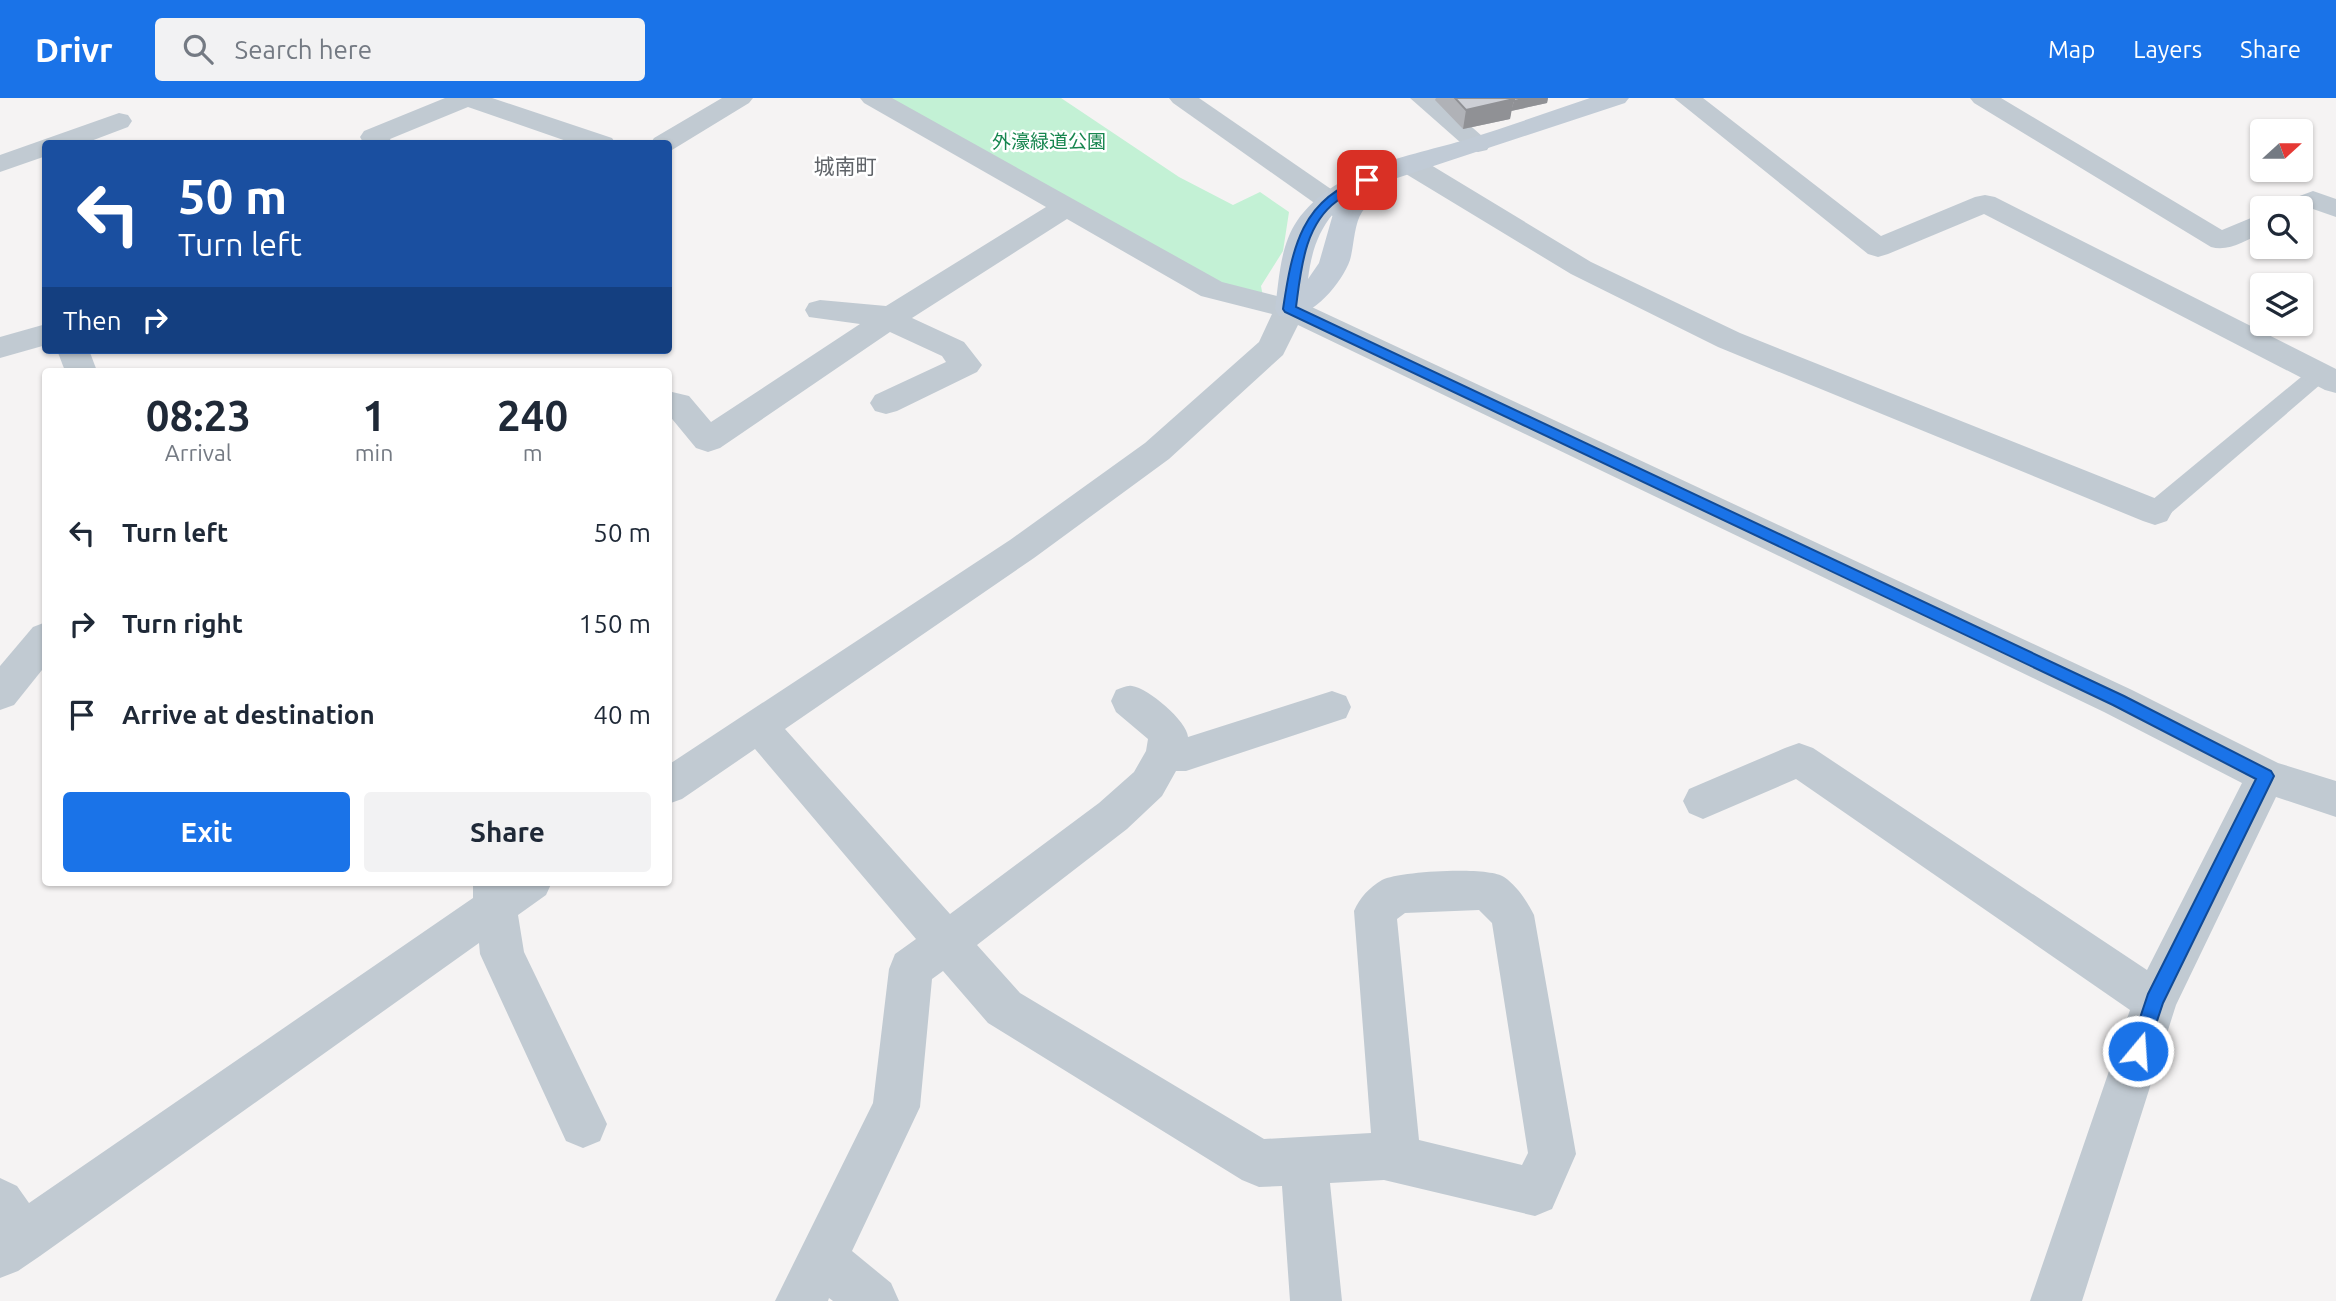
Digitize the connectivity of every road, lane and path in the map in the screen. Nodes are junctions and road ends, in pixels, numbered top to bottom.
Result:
1 (740, 98) edge
2 (873, 98) edge
3 (1182, 98) edge
4 (1423, 98) edge
5 (1616, 98) edge
6 (1686, 98) edge
7 (1983, 98) edge
8 (119, 121) dead end
9 (68, 140) edge
10 (376, 140) edge
11 (591, 140) edge
12 (670, 140) edge
13 (1478, 144) junction
14 (42, 149) edge
15 (0, 164) edge
16 (1411, 165) junction
17 (2313, 200) edge
18 (1067, 207) junction
19 (1338, 207) junction
20 (2336, 209) edge
21 (2250, 228) edge
22 (1290, 309) junction
23 (820, 310) dead end
24 (895, 317) junction
25 (42, 335) edge
26 (0, 348) edge
27 (2328, 377) edge
28 (886, 402) dead end
29 (672, 403) edge
30 (2155, 512) joint
31 (42, 642) edge
32 (0, 694) edge
33 (1130, 701) dead end
34 (1332, 706) dead end
35 (759, 726) junction
36 (1165, 754) junction
37 (2266, 776) junction
38 (672, 785) edge
39 (2336, 799) edge
40 (1703, 801) dead end
41 (507, 890) edge
42 (947, 942) junction
43 (2155, 1001) junction
44 (583, 1124) dead end
45 (1304, 1160) junction
46 (1397, 1160) junction
47 (7, 1231) edge
48 (811, 1280) edge
49 (873, 1301) edge
50 (1316, 1301) edge
51 (2056, 1301) edge

1 - 12 street
2 - 18 street
3 - 19 street
4 - 13 street
5 - 13 street
6 - 27 street
7 - 21 street
8 - 9 street
10 - 11 street
13 - 16 street
14 - 15 street
16 - 19 street
16 - 30 street
17 - 20 street
18 - 22 street
18 - 24 street
19 - 22 street
22 - 35 street
22 - 37 street
23 - 24 street
24 - 28 street
24 - 29 street
25 - 26 street
27 - 30 lane
31 - 32 street
33 - 36 street
34 - 36 street
35 - 38 street
35 - 42 street
36 - 42 street
37 - 39 street
37 - 43 street
40 - 43 street
41 - 44 street
41 - 47 street
42 - 45 street
42 - 48 street
43 - 51 street
45 - 46 street
45 - 50 street
46 - 46 street
48 - 49 street

